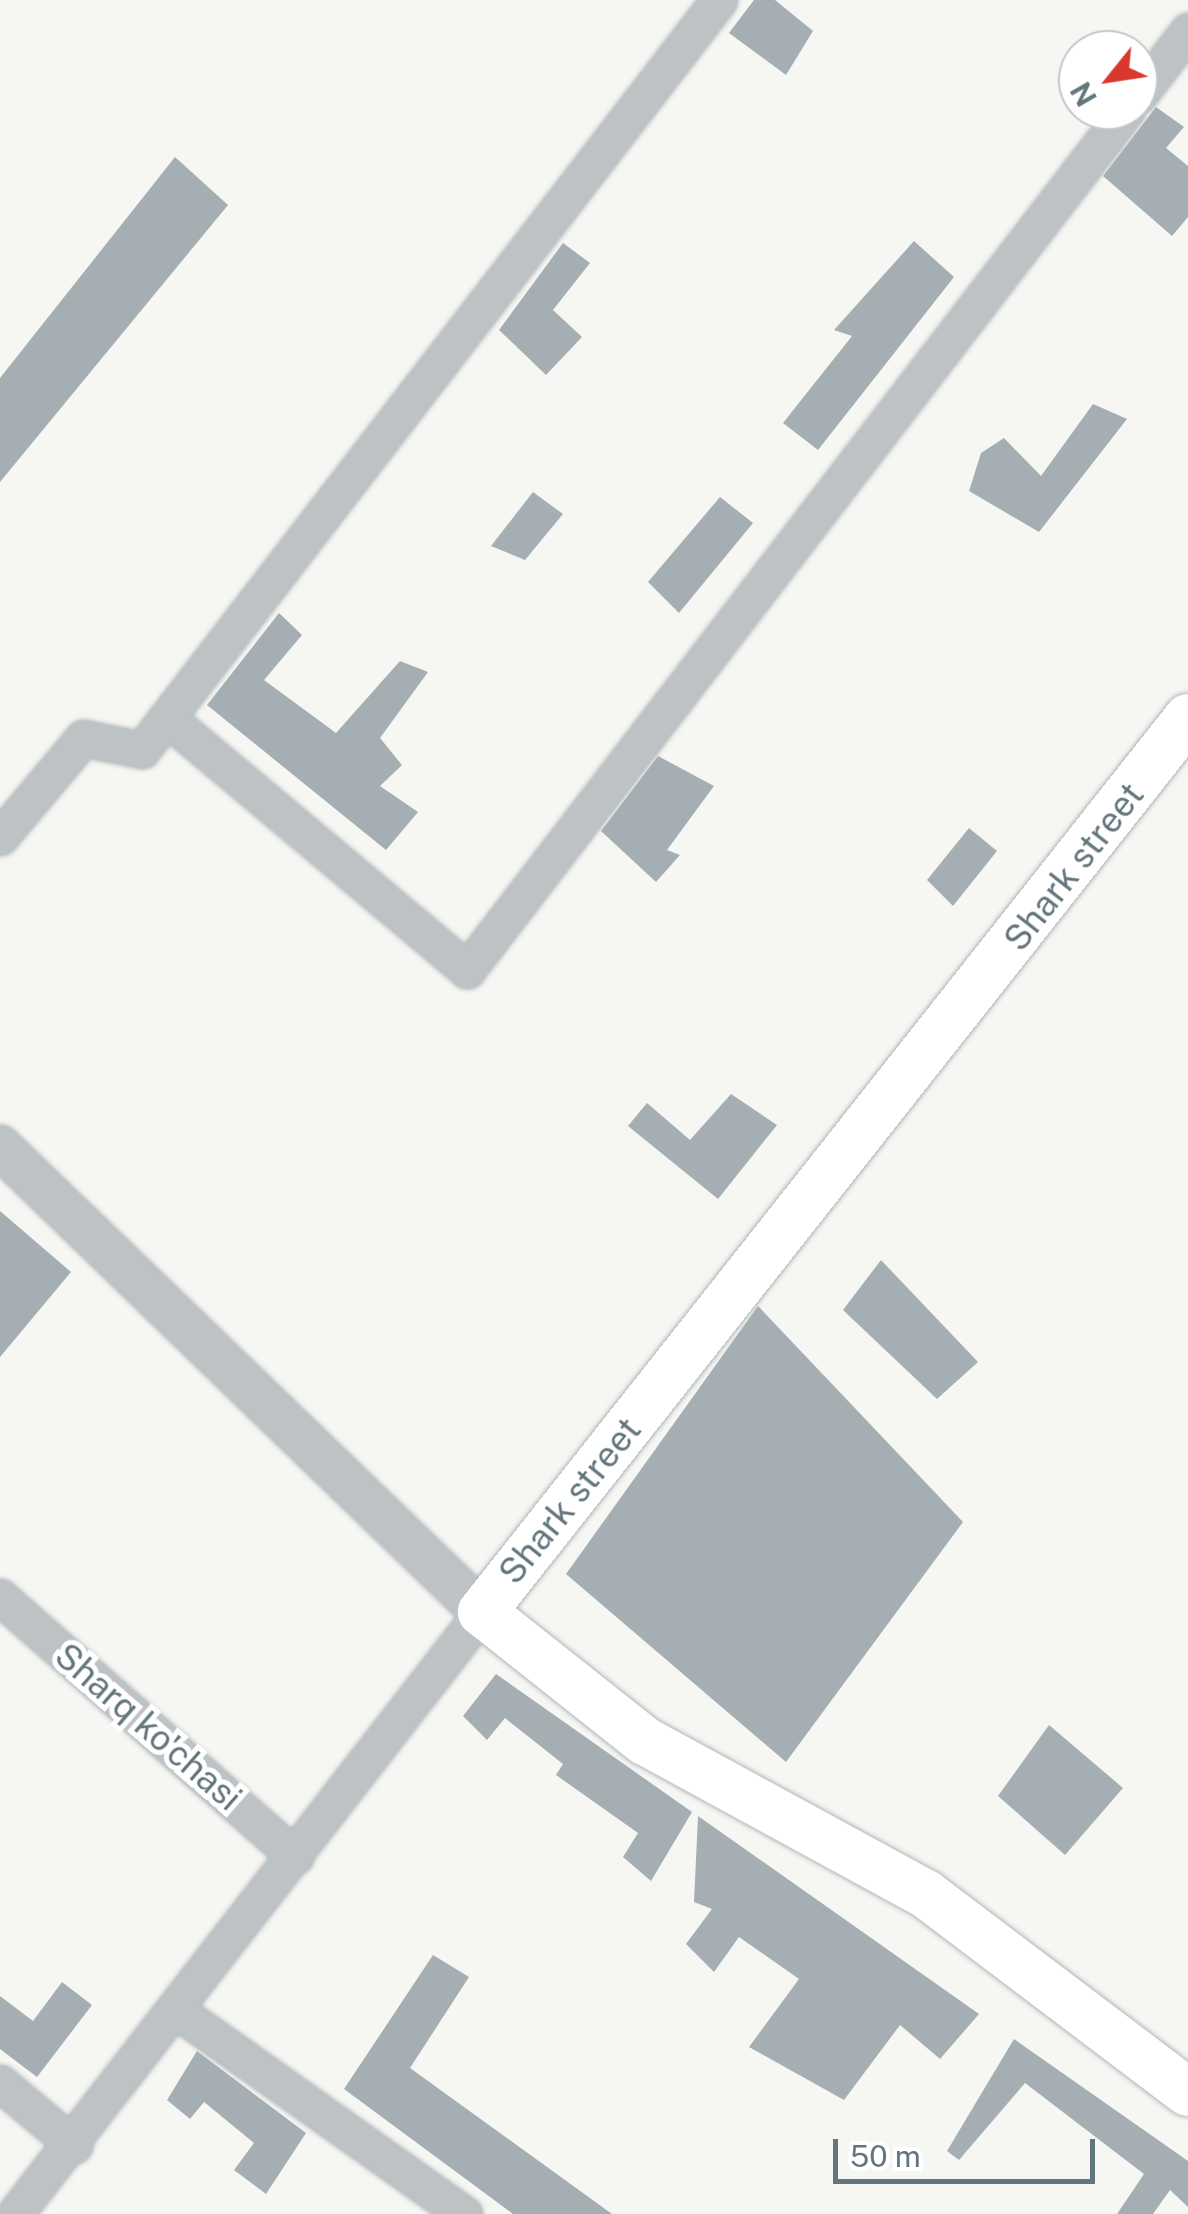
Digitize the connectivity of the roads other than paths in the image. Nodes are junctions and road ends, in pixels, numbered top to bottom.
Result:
1 (719, 0) edge
2 (1188, 31) edge
3 (1158, 70) edge
4 (1112, 130) edge
5 (168, 718) junction
6 (1188, 718) edge
7 (0, 837) edge
8 (0, 1147) edge
9 (0, 1597) edge
10 (482, 1612) junction
11 (295, 1856) junction
12 (176, 2011) junction
13 (0, 2084) edge
14 (1188, 2092) edge
15 (74, 2145) junction
16 (15, 2214) edge
17 (464, 2214) edge

1 - 5 street
2 - 3 street
4 - 5 street
5 - 7 street
6 - 10 main road, Shark street
8 - 10 street
9 - 11 street, Sharq ko'chasi
10 - 11 street
10 - 14 main road, Shark street
11 - 12 street
12 - 15 street
12 - 17 street
13 - 15 street
15 - 16 street

